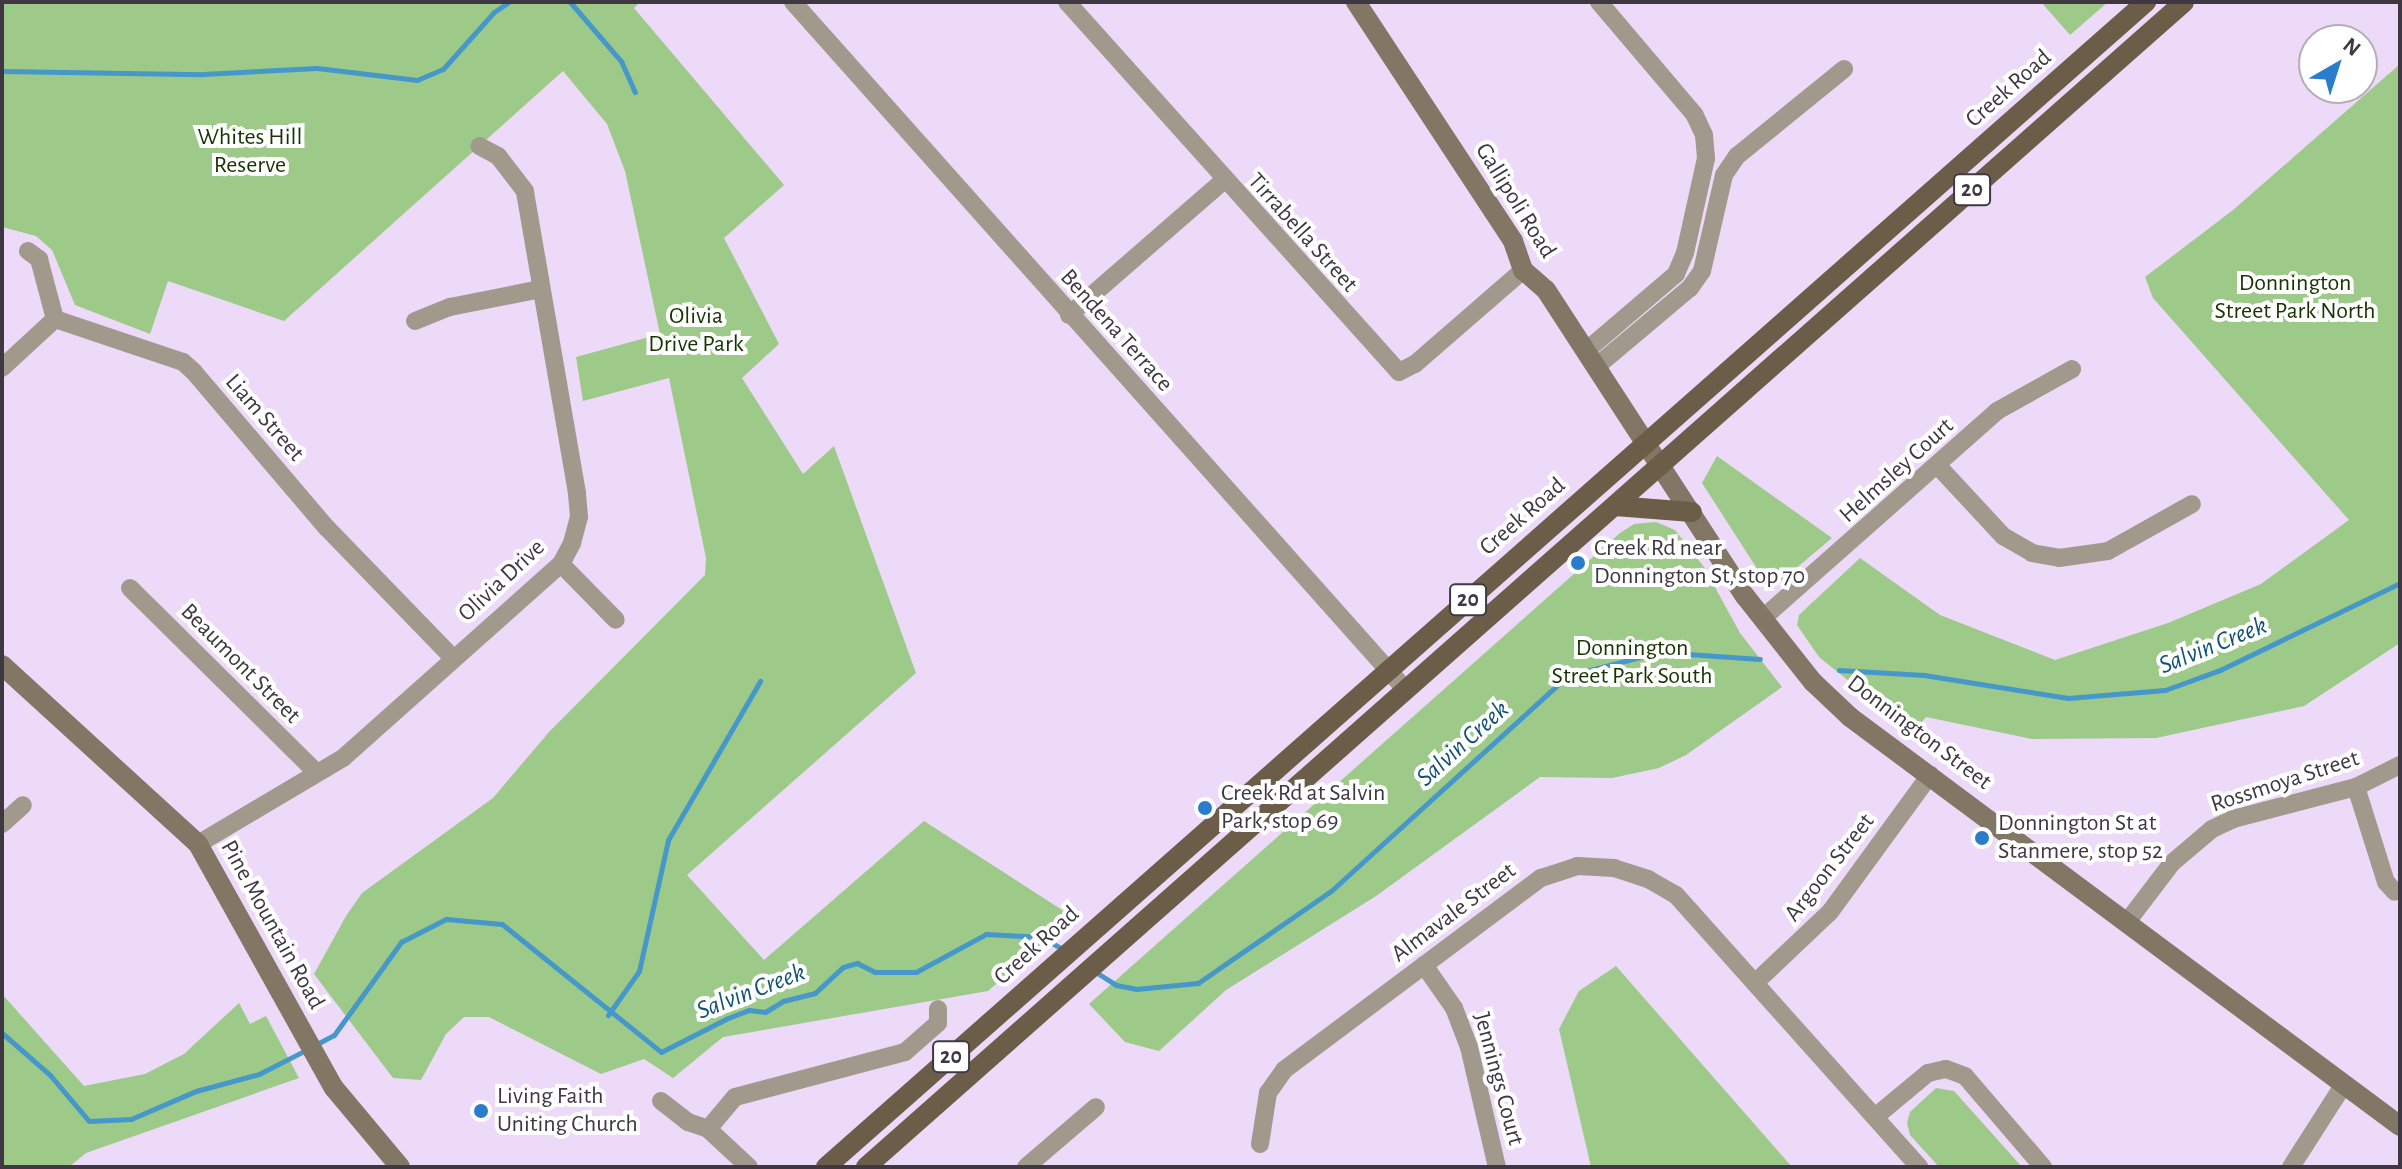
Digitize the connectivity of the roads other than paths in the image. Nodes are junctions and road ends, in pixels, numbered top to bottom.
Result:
1 (793, 2) edge
2 (1067, 2) edge
3 (1356, 2) edge
4 (1599, 2) edge
5 (2146, 2) edge
6 (2184, 2) edge
7 (1844, 69) dead end
8 (479, 146) dead end
9 (1223, 181) junction
10 (28, 251) dead end
11 (1523, 270) junction
12 (1676, 274) junction
13 (1690, 288) junction
14 (541, 289) junction
15 (1069, 315) junction
16 (55, 319) junction
17 (415, 321) dead end
18 (1592, 358) junction
19 (2, 368) edge
20 (2072, 369) dead end
21 (1648, 442) junction
22 (1662, 464) junction
23 (1938, 466) junction
24 (2192, 504) dead end
25 (1615, 506) junction
26 (1692, 512) junction
27 (561, 564) junction
28 (130, 588) dead end
29 (1762, 619) junction
30 (616, 620) dead end
31 (454, 659) junction
32 (2, 665) edge
33 (1388, 670) junction
34 (1406, 690) junction
35 (2400, 765) edge
36 (317, 773) junction
37 (1930, 775) junction
38 (2356, 787) junction
39 (23, 805) dead end
40 (2, 824) edge
41 (198, 844) junction
42 (2395, 892) dead end
43 (2127, 922) junction
44 (1424, 965) junction
45 (1757, 981) junction
46 (938, 1009) dead end
47 (2344, 1084) junction
48 (661, 1101) dead end
49 (1096, 1107) dead end
50 (1875, 1117) junction
51 (2400, 1126) edge
52 (708, 1129) junction
53 (1260, 1144) dead end
54 (400, 1167) edge
55 (749, 1167) edge
56 (826, 1167) edge
57 (866, 1167) edge
58 (1026, 1167) edge
59 (1497, 1167) edge
60 (1919, 1167) edge
61 (2043, 1167) edge
62 (2291, 1167) edge

1 - 15 street, Bendena Terrace
2 - 9 street, Tirrabella Street
3 - 11 street, Gallipoli Road
4 - 12 street
5 - 21 main road, Creek Road / 20
6 - 22 main road, 20
7 - 13 street
8 - 14 street, Olivia Drive
9 - 11 street, Tirrabella Street
9 - 15 street
10 - 16 street
11 - 18 street, Gallipoli Road
12 - 13 street
12 - 18 street
13 - 18 street
14 - 17 street
14 - 27 street, Olivia Drive
15 - 33 street, Bendena Terrace
16 - 19 street
16 - 31 street, Liam Street
18 - 21 street, Gallipoli Road
20 - 23 street, Helmsley Court
21 - 22 street, Gallipoli Road
21 - 33 main road, Creek Road / 20
22 - 25 main road, 20
22 - 26 street, Donnington Street
23 - 24 street
23 - 29 street, Helmsley Court
25 - 26 main road
25 - 34 main road, 20
26 - 29 street, Donnington Street
27 - 30 street
27 - 31 street, Olivia Drive
28 - 36 street, Beaumont Street
29 - 37 street, Donnington Street
31 - 36 street, Olivia Drive
32 - 41 street, Pine Mountain Road
33 - 34 street, Bendena Terrace
33 - 56 main road, Creek Road / 20
34 - 57 main road, 20
35 - 38 street, Rossmoya Street
36 - 41 street, Olivia Drive
37 - 43 street, Donnington Street
37 - 45 street, Argoon Street
38 - 42 street
38 - 43 street, Rossmoya Street
39 - 40 street
41 - 54 street, Pine Mountain Road
43 - 47 street, Donnington Street
44 - 45 street, Almavale Street
44 - 53 street, Almavale Street
44 - 59 street, Jennings Court
45 - 50 street, Almavale Street
46 - 52 street
47 - 51 street, Donnington Street
47 - 62 street
48 - 52 street
49 - 58 street
50 - 60 street, Almavale Street
50 - 61 street
52 - 55 street

